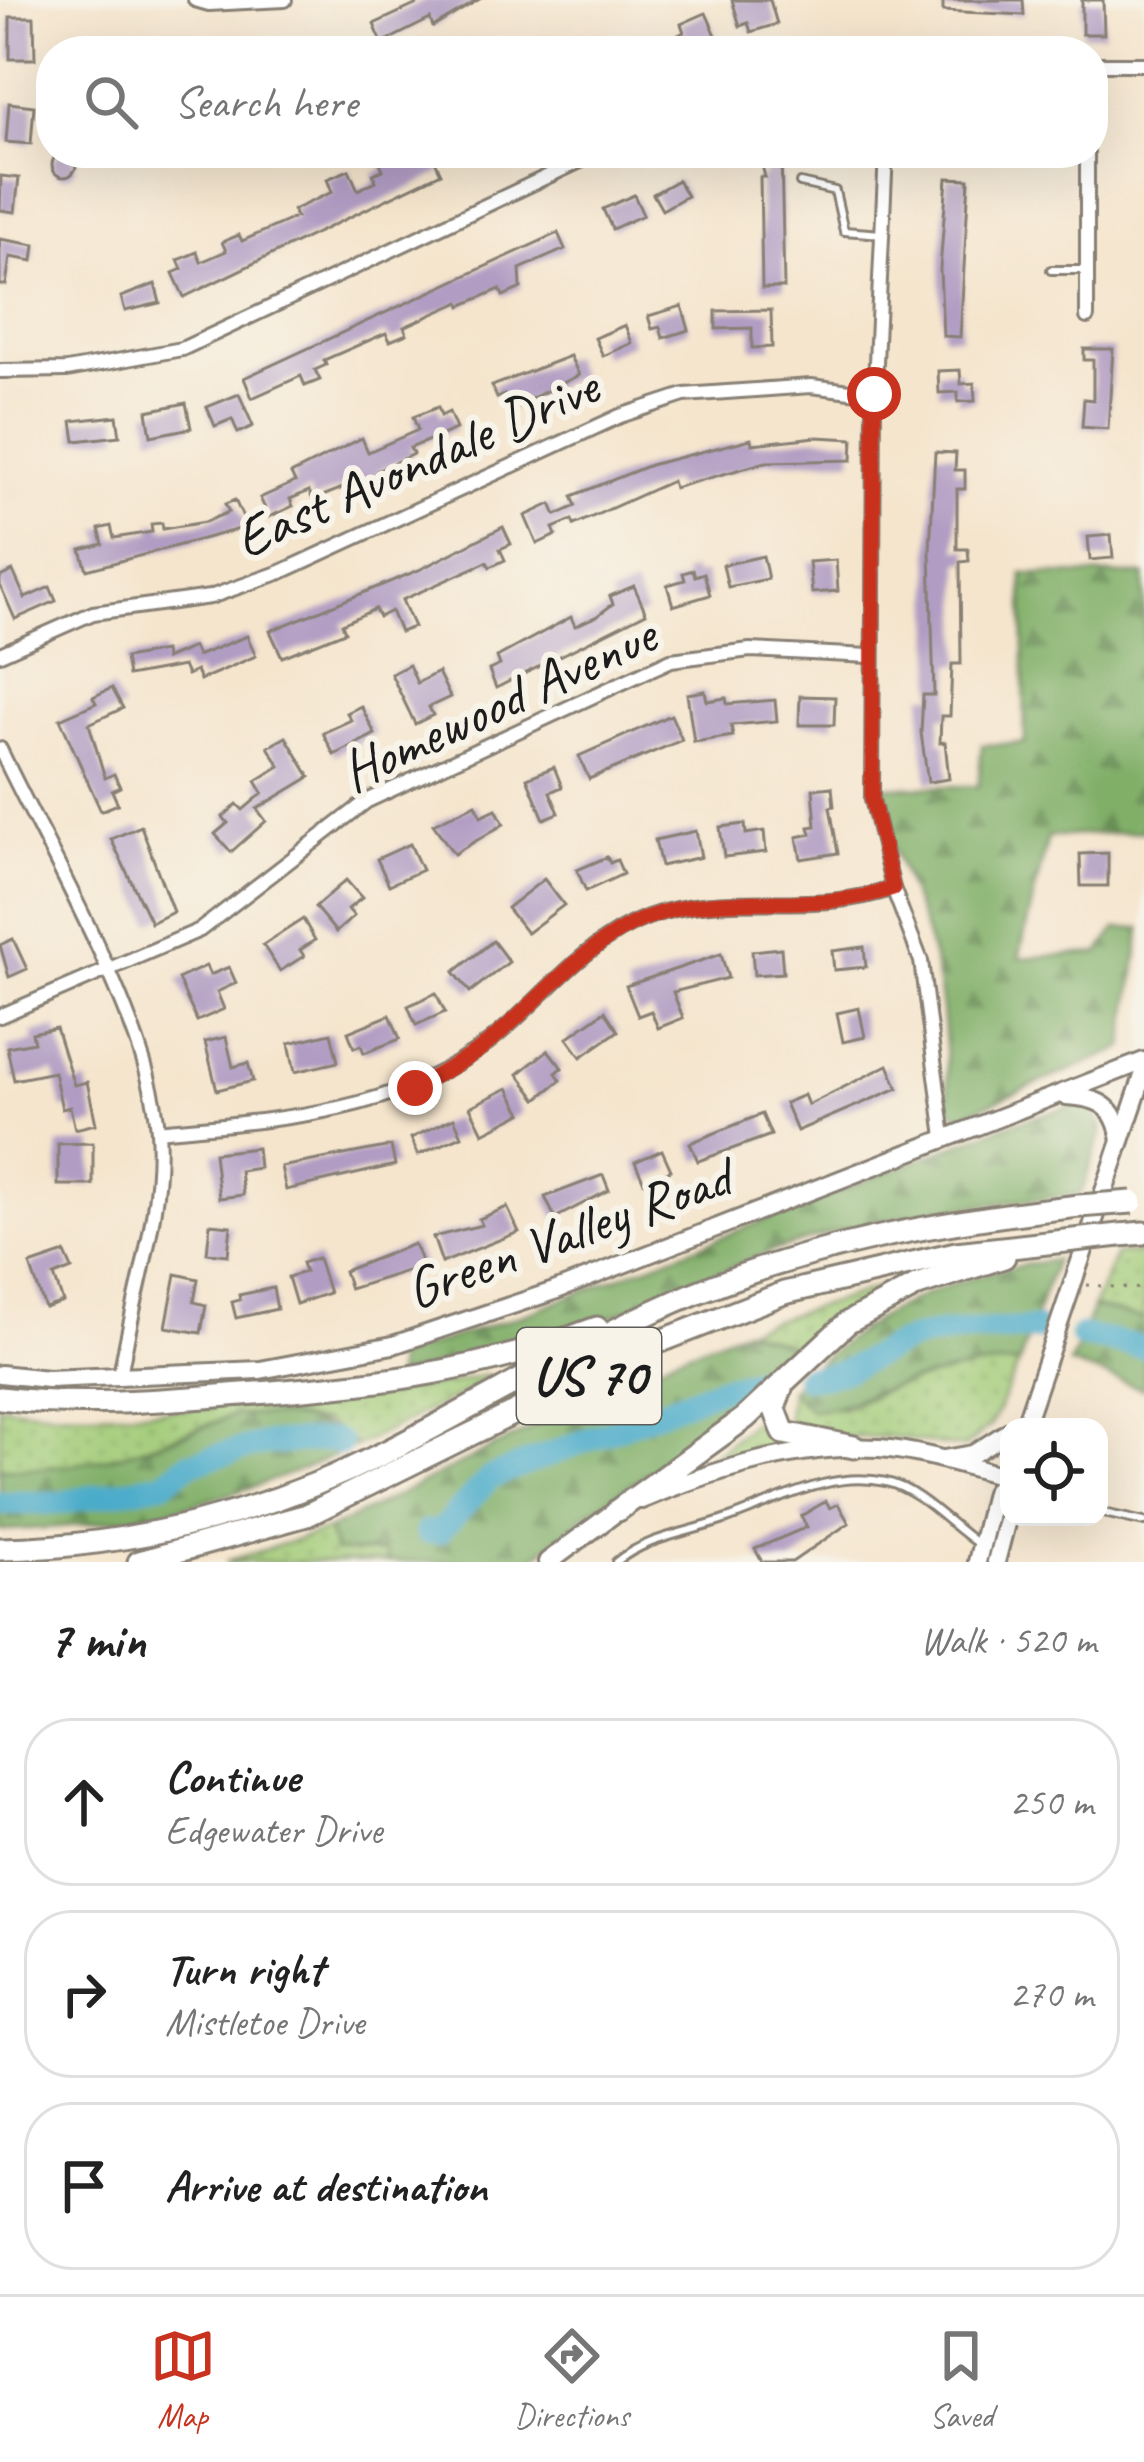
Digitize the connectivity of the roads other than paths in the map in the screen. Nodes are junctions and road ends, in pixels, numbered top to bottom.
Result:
1 (285, 0) edge
2 (204, 2) edge
3 (1108, 64) edge
4 (1144, 64) edge
5 (564, 168) edge
6 (885, 168) edge
7 (1087, 168) edge
8 (800, 183) dead end
9 (882, 235) junction
10 (1051, 270) dead end
11 (1087, 270) junction
12 (1087, 317) dead end
13 (0, 371) edge
14 (874, 394) junction
15 (0, 654) edge
16 (868, 656) junction
17 (0, 749) edge
18 (893, 888) junction
19 (106, 973) junction
20 (0, 1016) edge
21 (1144, 1061) edge
22 (1144, 1073) edge
23 (1053, 1096) junction
24 (1144, 1116) edge
25 (158, 1131) junction
26 (944, 1137) junction
27 (1122, 1139) junction
28 (1138, 1201) edge
29 (1144, 1233) edge
30 (1060, 1242) junction
31 (671, 1303) junction
32 (0, 1374) edge
33 (120, 1377) junction
34 (784, 1384) junction
35 (0, 1398) edge
36 (1026, 1418) edge
37 (1000, 1436) edge
38 (854, 1447) junction
39 (939, 1460) junction
40 (1000, 1477) edge
41 (1000, 1487) edge
42 (618, 1510) junction
43 (1108, 1514) edge
44 (1144, 1522) edge
45 (1005, 1526) edge
46 (0, 1549) edge
47 (978, 1553) edge
48 (139, 1562) edge
49 (548, 1562) edge
50 (616, 1562) edge
51 (996, 1562) edge

1 - 2 street
3 - 4 street
5 - 13 street
6 - 9 street
7 - 11 street
8 - 9 lane
9 - 14 street
10 - 11 lane
11 - 12 street
14 - 15 street, East Avondale Drive
14 - 16 street
16 - 18 street
16 - 19 street, Homewood Avenue
17 - 19 street
18 - 25 street
18 - 26 street
19 - 20 street, Homewood Avenue
19 - 25 street
21 - 23 main road, Green Valley Road
22 - 27 main road
23 - 26 main road, Green Valley Road
23 - 27 main road
24 - 27 main road
25 - 33 street
26 - 33 main road, Green Valley Road
27 - 36 main road
28 - 31 highway, US 70, bridge
29 - 30 highway, US 70, bridge
30 - 34 highway
30 - 48 highway, US 70
31 - 35 highway
31 - 46 highway, US 70
32 - 33 main road, Green Valley Road
34 - 38 highway
34 - 42 highway
37 - 39 main road
38 - 39 main road
38 - 42 main road
39 - 40 main road
41 - 47 main road
42 - 49 main road
43 - 44 lane
45 - 51 main road
47 - 50 lane

